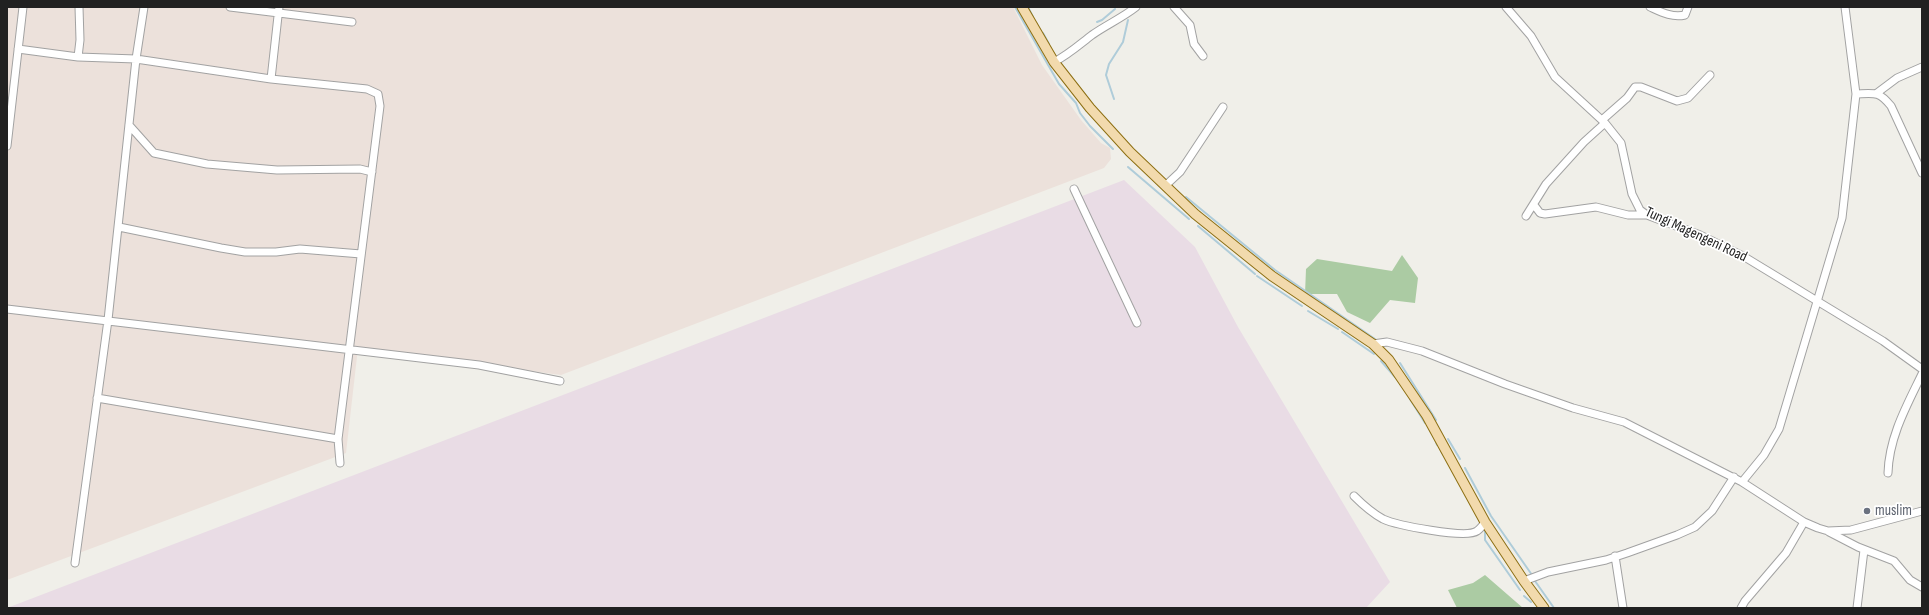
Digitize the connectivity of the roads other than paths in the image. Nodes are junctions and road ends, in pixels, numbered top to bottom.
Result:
1 (23, 7) edge
2 (79, 7) edge
3 (144, 7) edge
4 (230, 7) edge
5 (1022, 7) edge
6 (1136, 7) edge
7 (1174, 7) edge
8 (1506, 7) edge
9 (1650, 7) edge
10 (1688, 7) edge
11 (1845, 7) edge
12 (279, 10) edge
13 (352, 22) dead end
14 (18, 49) junction
15 (1203, 56) dead end
16 (78, 57) junction
17 (136, 59) junction
18 (1054, 62) junction
19 (1922, 67) edge
20 (1710, 75) dead end
21 (271, 79) junction
22 (1877, 93) junction
23 (1856, 94) junction
24 (1223, 107) dead end
25 (1603, 122) junction
26 (129, 125) junction
27 (7, 146) edge
28 (372, 172) junction
29 (1922, 173) edge
30 (1165, 186) junction
31 (1074, 189) dead end
32 (1534, 205) junction
33 (1647, 215) junction
34 (1526, 216) dead end
35 (119, 228) junction
36 (361, 254) junction
37 (1816, 301) junction
38 (7, 308) edge
39 (108, 320) junction
40 (1137, 324) dead end
41 (1373, 344) junction
42 (349, 349) junction
43 (1922, 369) edge
44 (1922, 374) edge
45 (560, 381) dead end
46 (97, 398) junction
47 (338, 439) junction
48 (340, 463) dead end
49 (1888, 473) dead end
50 (1734, 477) junction
51 (1742, 482) junction
52 (1354, 496) dead end
53 (1922, 511) edge
54 (1485, 522) junction
55 (1804, 522) junction
56 (1828, 531) junction
57 (1864, 550) junction
58 (1615, 556) junction
59 (75, 563) dead end
60 (1524, 581) junction
61 (1922, 587) edge
62 (1544, 608) edge
63 (1623, 608) edge
64 (1741, 608) edge
65 (1857, 608) edge

1 - 14 street
2 - 16 street
3 - 17 street
4 - 12 street
5 - 18 main road
6 - 18 street
7 - 15 street
8 - 25 street, Tungi Magengeni Road
9 - 10 street
11 - 23 street
12 - 13 street
12 - 21 street
14 - 16 street
14 - 27 street
16 - 17 street
17 - 21 street
17 - 26 street
18 - 30 main road
19 - 22 street
20 - 25 street
21 - 28 street
22 - 23 street
22 - 29 street
23 - 37 street
24 - 30 street
25 - 32 street
25 - 33 street, Tungi Magengeni Road
26 - 28 street
26 - 35 street
28 - 36 street
30 - 41 main road
31 - 40 street
32 - 33 street
32 - 34 street
33 - 37 street, Tungi Magengeni Road
35 - 36 street
35 - 39 street
36 - 42 street
37 - 43 street, Tungi Magengeni Road
37 - 51 street
38 - 39 street
39 - 42 street
39 - 46 street
41 - 50 street
41 - 54 main road
42 - 45 street
42 - 47 street
44 - 49 street
46 - 47 street
46 - 59 street
47 - 48 street
50 - 51 street
50 - 58 street
51 - 55 street
52 - 54 street
53 - 56 street
54 - 60 main road
55 - 56 street
55 - 64 street
56 - 57 street
57 - 61 street
57 - 65 street
58 - 60 street
58 - 63 street
60 - 62 main road

